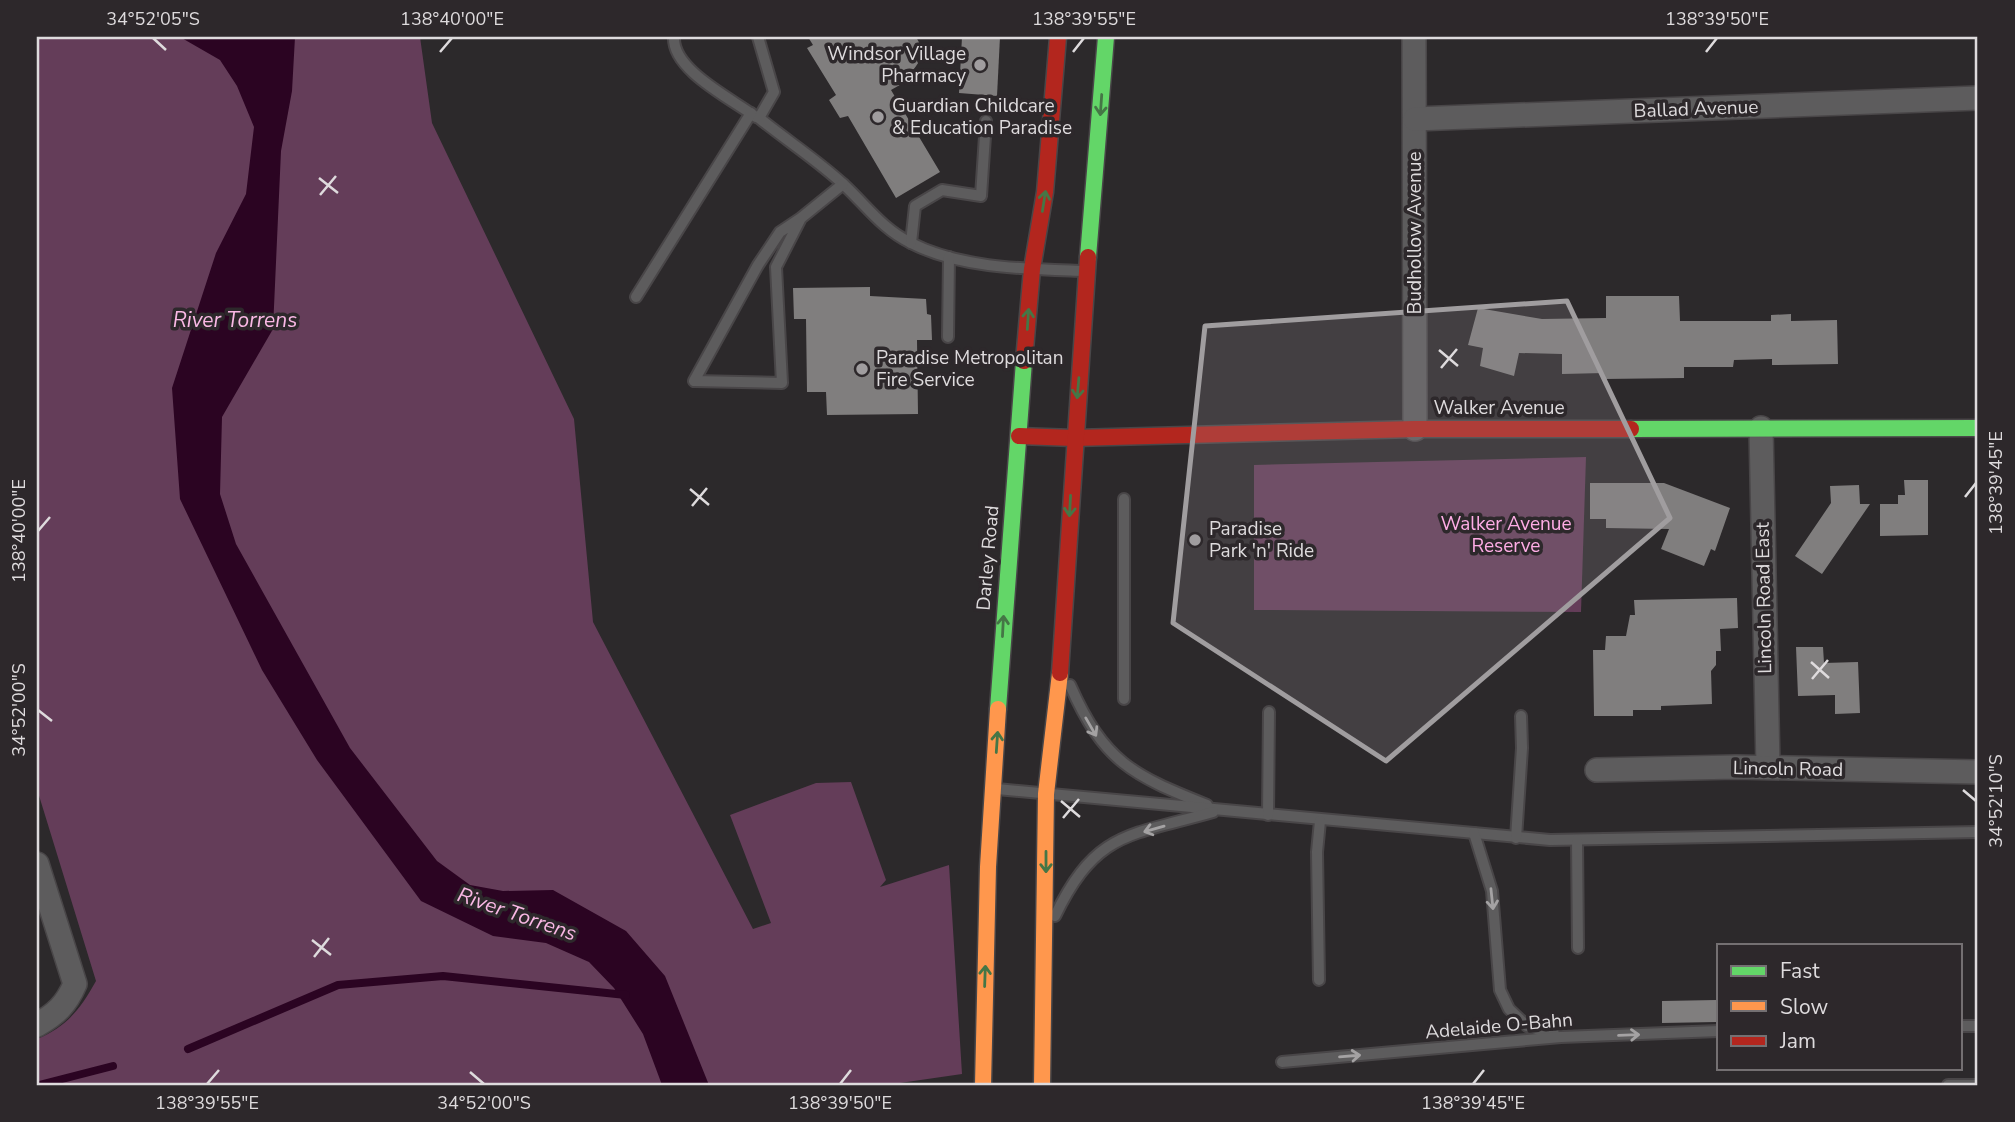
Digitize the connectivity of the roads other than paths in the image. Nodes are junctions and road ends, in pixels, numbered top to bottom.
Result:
1 (674, 37) edge
2 (758, 37) edge
3 (1058, 37) edge
4 (1106, 37) edge
5 (1414, 37) edge
6 (1978, 98) edge
7 (755, 115) junction
8 (1415, 119) junction
9 (986, 121) dead end
10 (843, 184) junction
11 (801, 218) junction
12 (911, 243) junction
13 (949, 257) junction
14 (1032, 269) junction
15 (1088, 271) junction
16 (636, 297) dead end
17 (948, 337) dead end
18 (1761, 428) junction
19 (1978, 428) edge
20 (1415, 429) junction
21 (1019, 436) junction
22 (1074, 438) junction
23 (1124, 499) dead end
24 (1061, 665) junction
25 (1124, 699) dead end
26 (1269, 712) dead end
27 (1521, 716) dead end
28 (1768, 767) junction
29 (1597, 770) dead end
30 (1978, 772) edge
31 (994, 789) junction
32 (1046, 794) junction
33 (1219, 810) junction
34 (1268, 815) junction
35 (1320, 821) junction
36 (1978, 832) edge
37 (1474, 833) junction
38 (1516, 838) junction
39 (1577, 840) junction
40 (37, 864) edge
41 (1042, 943) junction
42 (1578, 948) dead end
43 (1319, 980) dead end
44 (37, 1025) edge
45 (1717, 1031) edge
46 (1561, 1037) junction
47 (1282, 1062) dead end
48 (983, 1085) edge
49 (1042, 1085) edge
50 (1948, 1085) edge
51 (1978, 1085) edge

1 - 7 lane
2 - 7 lane
14 -> 3 main road, Darley Road
4 -> 15 main road
5 - 8 street, Budhollow Avenue
6 - 8 street, Ballad Avenue
7 - 10 lane
7 - 16 lane
8 - 20 street, Budhollow Avenue
9 - 12 lane
10 - 11 lane
10 - 12 lane
11 - 11 lane
12 - 13 lane
13 - 14 lane
13 - 17 lane
14 - 15 lane
21 -> 14 main road, Darley Road
15 -> 22 main road
18 - 19 main road, Walker Avenue
18 - 20 main road, Walker Avenue
18 - 28 street, Lincoln Road East
20 - 22 main road, Walker Avenue
21 - 22 main road, Walker Avenue
31 -> 21 main road, Darley Road
22 -> 24 main road
23 - 25 lane
24 - 32 main road
24 -> 33 lane
26 - 34 lane
27 - 38 lane
28 - 29 street, Lincoln Road
28 - 30 street, Lincoln Road
31 - 32 lane
48 -> 31 main road, Darley Road
32 - 33 lane
32 -> 41 main road
33 - 34 lane
33 -> 41 lane
34 - 35 lane
35 - 37 lane
35 - 43 lane
36 - 39 lane
37 - 38 lane
37 -> 46 lane
38 - 39 lane
39 - 42 lane
40 - 44 street
41 - 49 main road
46 -> 45 lane, Adelaide O-Bahn
47 -> 46 lane, Adelaide O-Bahn
50 - 51 lane

